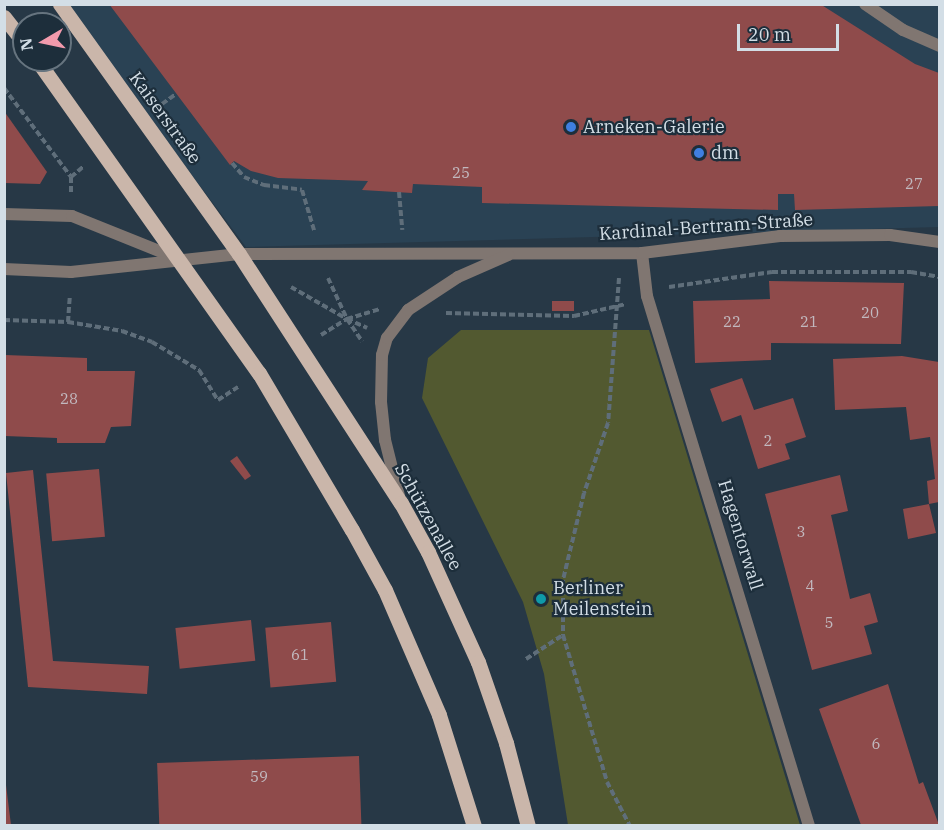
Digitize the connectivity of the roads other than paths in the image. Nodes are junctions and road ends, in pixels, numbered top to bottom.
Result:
1 (60, 4) edge
2 (865, 4) edge
3 (939, 46) edge
4 (46, 72) edge
5 (4, 214) edge
6 (939, 242) edge
7 (512, 253) junction
8 (642, 253) junction
9 (239, 254) junction
10 (183, 261) junction
11 (4, 269) edge
12 (401, 502) junction
13 (474, 825) edge
14 (528, 825) edge
15 (809, 825) edge

1 - 9 main road, Kaiserstraße
2 - 3 street
4 - 10 main road
5 - 10 street
6 - 8 street, Kardinal-Bertram-Straße
7 - 8 street, Kardinal-Bertram-Straße
7 - 9 street, Kardinal-Bertram-Straße
7 - 12 street, Kardinal-Bertram-Straße
8 - 15 street, Hagentorwall
9 - 10 street, Kardinal-Bertram-Straße
9 - 12 main road, Schützenallee
10 - 11 street, Kardinal-Bertram-Straße
10 - 13 main road
12 - 14 main road, Schützenallee

